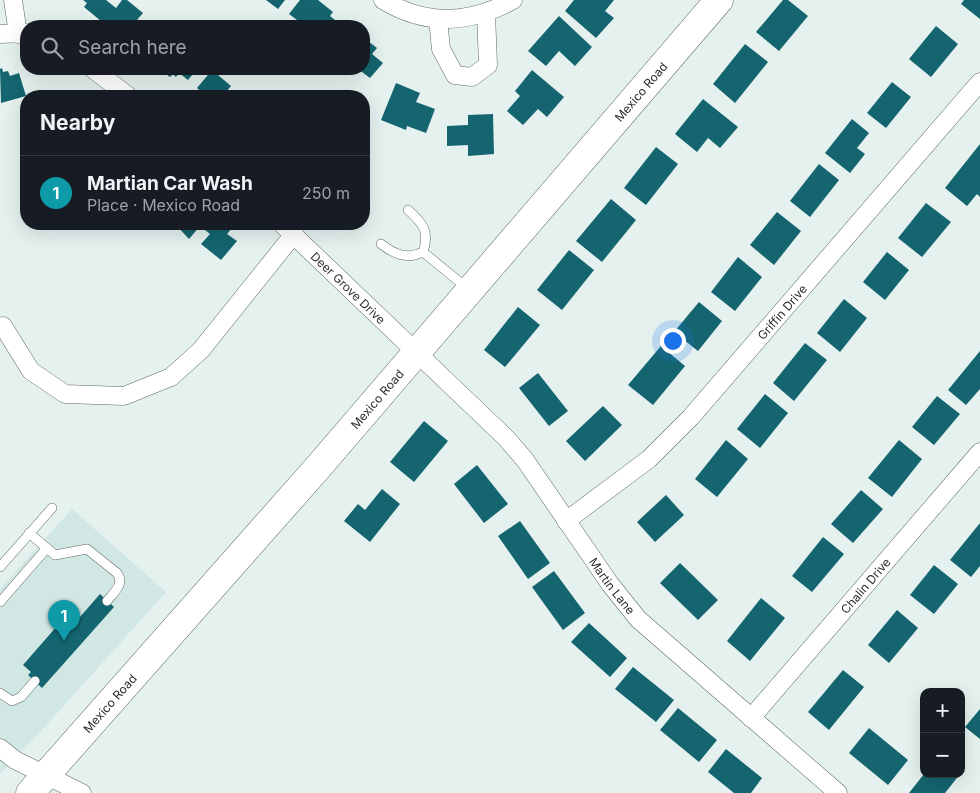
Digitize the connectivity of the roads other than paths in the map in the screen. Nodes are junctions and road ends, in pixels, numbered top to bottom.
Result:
1 (13, 0) edge
2 (383, 0) edge
3 (513, 0) edge
4 (719, 0) edge
5 (486, 13) junction
6 (438, 19) junction
7 (20, 26) edge
8 (0, 34) edge
9 (20, 34) edge
10 (101, 75) edge
11 (980, 82) edge
12 (120, 90) edge
13 (408, 210) dead end
14 (287, 230) edge
15 (289, 230) edge
16 (381, 244) dead end
17 (423, 252) junction
18 (470, 290) junction
19 (3, 326) dead end
20 (417, 352) junction
21 (980, 452) edge
22 (52, 508) dead end
23 (566, 521) junction
24 (30, 533) junction
25 (47, 548) junction
26 (0, 567) edge
27 (107, 601) dead end
28 (0, 602) edge
29 (34, 681) dead end
30 (0, 693) edge
31 (751, 718) junction
32 (0, 748) edge
33 (38, 784) edge
34 (82, 793) edge
35 (838, 793) edge

1 - 7 street
2 - 6 street
3 - 5 street
4 - 18 main road, Mexico Road
5 - 6 street
5 - 6 street
8 - 9 street
10 - 12 street
11 - 23 street, Griffin Drive
13 - 17 lane
14 - 19 street
15 - 20 street, Deer Grove Drive
16 - 17 lane
17 - 18 lane
18 - 20 main road, Mexico Road
20 - 23 street, Martin Lane
20 - 33 main road, Mexico Road
21 - 31 street, Chalin Drive
22 - 24 lane
23 - 31 street, Martin Lane
24 - 25 lane
24 - 26 lane
25 - 27 lane
25 - 28 lane
29 - 30 lane
31 - 35 street, Martin Lane
32 - 33 street
33 - 34 street

